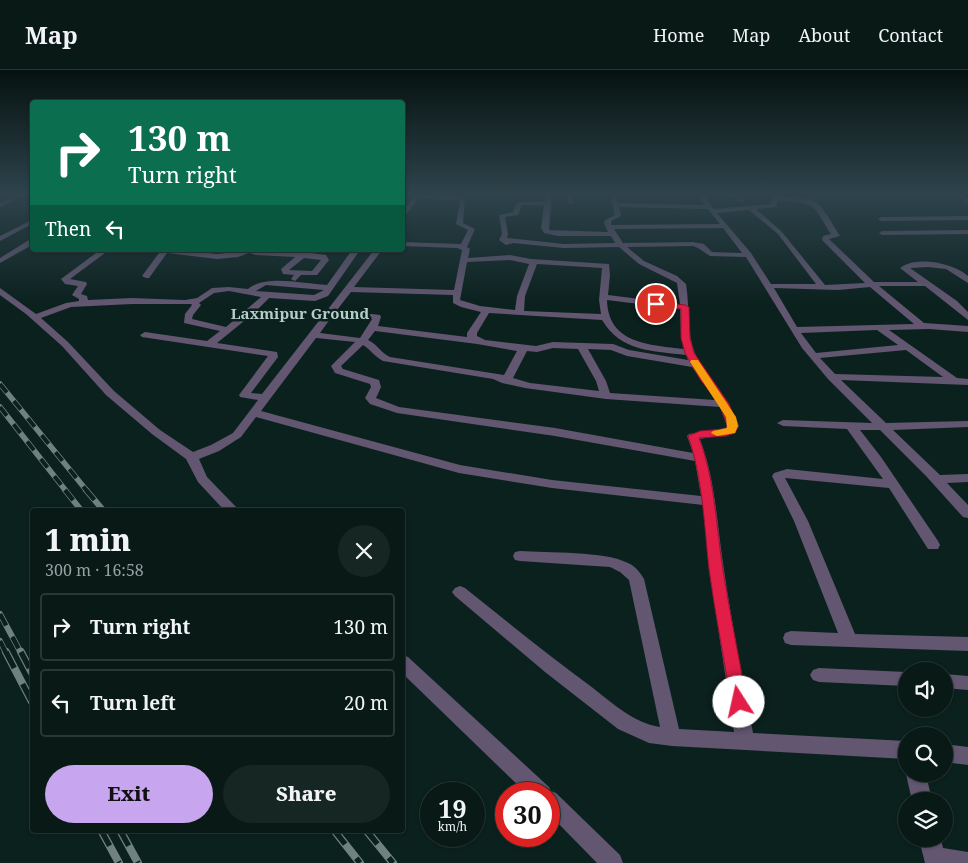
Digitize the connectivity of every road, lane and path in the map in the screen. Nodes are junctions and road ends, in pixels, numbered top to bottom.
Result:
1 (18, 230) edge
2 (471, 230) edge
3 (504, 230) edge
4 (545, 230) edge
5 (595, 230) edge
6 (602, 230) edge
7 (618, 230) edge
8 (654, 230) edge
9 (670, 230) edge
10 (682, 230) edge
11 (695, 230) edge
12 (727, 230) edge
13 (776, 230) edge
14 (832, 230) edge
15 (968, 232) edge
16 (882, 233) dead end
17 (686, 235) junction
18 (0, 239) edge
19 (503, 240) junction
20 (30, 243) edge
21 (405, 244) edge
22 (463, 247) junction
23 (103, 252) edge
24 (164, 252) edge
25 (173, 252) edge
26 (244, 252) edge
27 (253, 252) edge
28 (307, 252) edge
29 (355, 252) edge
30 (377, 252) edge
31 (748, 255) junction
32 (513, 258) junction
33 (0, 260) edge
34 (465, 260) junction
35 (530, 261) junction
36 (299, 274) junction
37 (146, 276) dead end
38 (968, 281) edge
39 (290, 284) junction
40 (926, 284) junction
41 (872, 285) junction
42 (768, 286) junction
43 (820, 287) junction
44 (329, 288) junction
45 (349, 289) junction
46 (0, 291) edge
47 (250, 292) junction
48 (457, 293) junction
49 (267, 295) junction
50 (603, 297) junction
51 (194, 302) junction
52 (83, 303) junction
53 (685, 307) junction
54 (486, 310) junction
55 (332, 312) junction
56 (519, 312) junction
57 (36, 317) junction
58 (606, 317) junction
59 (968, 317) edge
60 (922, 326) junction
61 (878, 327) junction
62 (372, 328) junction
63 (968, 329) edge
64 (228, 330) junction
65 (794, 330) junction
66 (145, 335) dead end
67 (314, 335) junction
68 (361, 341) junction
69 (476, 341) junction
70 (210, 344) junction
71 (582, 347) junction
72 (520, 348) junction
73 (909, 348) junction
74 (813, 356) junction
75 (692, 358) junction
76 (832, 377) junction
77 (506, 381) junction
78 (954, 381) junction
79 (968, 382) edge
80 (606, 396) junction
81 (265, 398) junction
82 (724, 404) junction
83 (254, 413) junction
84 (783, 423) dead end
85 (968, 424) edge
86 (851, 426) junction
87 (880, 426) junction
88 (192, 457) junction
89 (701, 458) junction
90 (968, 478) edge
91 (938, 479) junction
92 (892, 484) junction
93 (709, 501) junction
94 (230, 508) edge
95 (968, 514) edge
96 (933, 545) dead end
97 (520, 556) dead end
98 (460, 592) dead end
99 (791, 638) dead end
100 (849, 640) junction
101 (968, 644) edge
102 (405, 665) edge
103 (819, 675) dead end
104 (898, 679) edge
105 (953, 682) edge
106 (968, 683) edge
107 (672, 737) junction
108 (745, 740) junction
109 (898, 750) edge
110 (953, 754) edge
111 (968, 756) edge
112 (529, 782) edge
113 (560, 811) edge
114 (934, 853) edge
115 (612, 863) edge
116 (968, 863) edge

1 - 18 street
2 - 22 street
3 - 19 street
4 - 5 street
6 - 19 street
7 - 53 street
8 - 17 street
9 - 17 street
10 - 17 street
11 - 17 street
12 - 31 street
13 - 43 street
14 - 41 street
15 - 16 street
17 - 31 street
19 - 32 street
20 - 33 street
21 - 22 street
22 - 34 street
23 - 52 street
24 - 37 street
25 - 26 street
27 - 28 street
28 - 36 street
28 - 36 street
29 - 44 street
30 - 45 street
31 - 42 street
32 - 34 street
32 - 35 street
34 - 48 street
35 - 50 street
35 - 56 street
36 - 39 street
38 - 40 street
39 - 44 street
39 - 47 street
40 - 41 street
40 - 59 street
41 - 43 street
41 - 60 street
42 - 43 street
42 - 65 street
44 - 49 street
45 - 48 street
45 - 55 street
46 - 57 street
47 - 49 street
47 - 51 street
48 - 54 street
49 - 64 street
50 - 53 street
50 - 58 street
51 - 52 street
51 - 64 street
52 - 57 street
53 - 75 street
54 - 56 street
54 - 69 street
55 - 62 street
55 - 67 street
56 - 58 street
57 - 88 street
58 - 75 street
60 - 61 street
60 - 63 street
61 - 65 street
61 - 73 street
62 - 68 street
62 - 69 street
64 - 70 street
65 - 74 street
66 - 70 street
67 - 68 street
67 - 81 street
68 - 77 street
68 - 89 street
69 - 72 street
70 - 81 street
71 - 72 street
71 - 75 street
71 - 80 street
72 - 77 street
73 - 74 street
73 - 78 street
74 - 76 street
75 - 82 street
76 - 78 street
76 - 87 street
77 - 80 street
78 - 79 street
80 - 82 street
81 - 83 street
82 - 89 street
83 - 88 street
83 - 93 street
84 - 86 street
85 - 87 street
86 - 87 street
86 - 92 street
87 - 91 street
88 - 94 street
89 - 93 street
90 - 91 street
91 - 95 street
92 - 96 street
92 - 100 street
93 - 108 street
97 - 107 street
98 - 107 street
99 - 100 street
100 - 101 street
102 - 112 street
103 - 104 street
105 - 106 street
107 - 108 street
108 - 109 street
110 - 111 street
113 - 115 street
114 - 116 street

